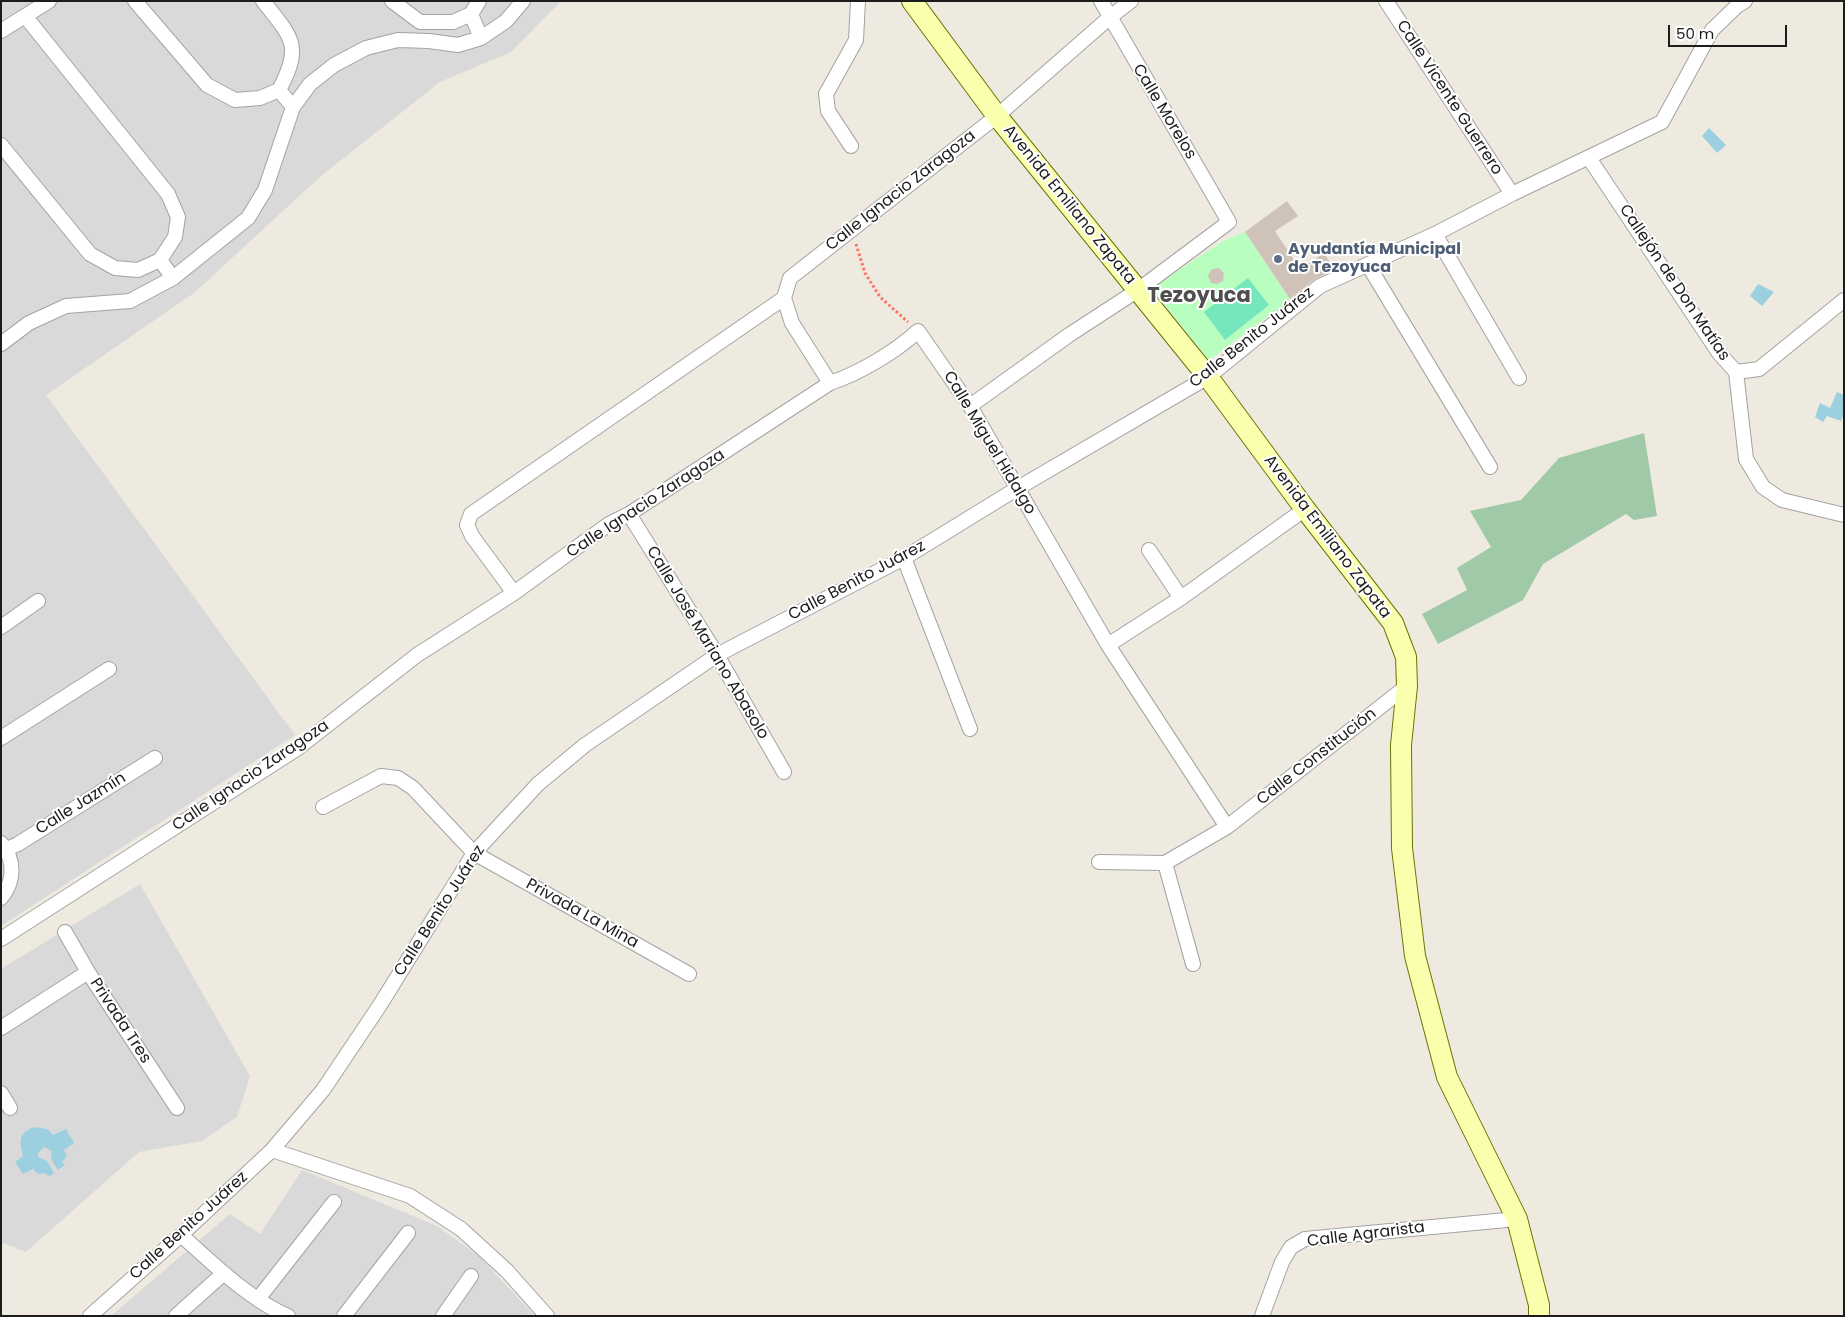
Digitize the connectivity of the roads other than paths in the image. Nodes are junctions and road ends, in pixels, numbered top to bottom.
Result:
1 (49, 1) edge
2 (135, 1) edge
3 (263, 1) edge
4 (392, 1) edge
5 (479, 1) edge
6 (523, 1) edge
7 (858, 1) edge
8 (912, 1) edge
9 (1101, 1) edge
10 (1131, 1) edge
11 (1386, 1) edge
12 (1745, 1) edge
13 (471, 14) junction
14 (25, 16) junction
15 (1109, 18) junction
16 (1, 31) edge
17 (481, 38) junction
18 (279, 90) junction
19 (293, 107) junction
20 (997, 116) junction
21 (1, 145) edge
22 (851, 146) dead end
23 (1589, 158) junction
24 (1512, 194) junction
25 (1435, 234) junction
26 (160, 260) junction
27 (1368, 265) junction
28 (173, 278) junction
29 (1138, 290) junction
30 (784, 298) junction
31 (1844, 300) edge
32 (1, 344) edge
33 (1736, 372) junction
34 (1208, 377) junction
35 (1519, 378) dead end
36 (830, 383) junction
37 (970, 406) junction
38 (1490, 466) dead end
39 (1018, 488) junction
40 (1305, 509) junction
41 (629, 514) junction
42 (1844, 515) edge
43 (1149, 550) dead end
44 (904, 558) junction
45 (514, 593) junction
46 (1181, 598) junction
47 (38, 601) dead end
48 (1, 627) edge
49 (1108, 644) junction
50 (718, 655) junction
51 (109, 669) dead end
52 (1407, 686) junction
53 (970, 729) dead end
54 (1, 738) edge
55 (154, 758) dead end
56 (784, 772) dead end
57 (322, 807) dead end
58 (1227, 827) junction
59 (4, 846) edge
60 (474, 854) junction
61 (1099, 862) dead end
62 (1165, 863) junction
63 (1, 898) edge
64 (65, 932) dead end
65 (1, 940) edge
66 (1192, 964) dead end
67 (88, 972) junction
68 (689, 974) dead end
69 (1, 1028) edge
70 (1, 1093) edge
71 (10, 1108) dead end
72 (177, 1108) dead end
73 (272, 1150) junction
74 (334, 1202) dead end
75 (1517, 1219) junction
76 (408, 1233) dead end
77 (181, 1235) junction
78 (224, 1273) junction
79 (471, 1276) dead end
80 (258, 1299) junction
81 (286, 1315) edge
82 (90, 1316) edge
83 (176, 1316) edge
84 (344, 1316) edge
85 (443, 1316) edge
86 (547, 1316) edge
87 (1262, 1316) edge
88 (1539, 1316) edge

1 - 14 street
2 - 18 street
3 - 18 street
4 - 13 street
5 - 13 street
6 - 17 street
7 - 22 street
8 - 20 street, Avenida Emiliano Zapata
9 - 15 street, Calle Morelos
10 - 15 street, Calle Ignacio Zaragoza
11 - 24 street, Calle Vicente Guerrero
12 - 23 street, Calle Benito Juárez
13 - 17 street
14 - 16 street
14 - 26 street
15 - 20 street, Calle Ignacio Zaragoza
15 - 29 street, Calle Morelos
17 - 19 street
18 - 19 street
19 - 28 street
20 - 29 street, Avenida Emiliano Zapata
20 - 30 street, Calle Ignacio Zaragoza
21 - 26 street
23 - 24 street, Calle Benito Juárez
23 - 33 street, Callejón de Don Matías
24 - 25 street, Calle Benito Juárez
25 - 27 street, Calle Benito Juárez
25 - 35 street
26 - 28 street
27 - 34 street, Calle Benito Juárez
27 - 38 street
28 - 32 street
29 - 34 street, Avenida Emiliano Zapata
29 - 37 street
30 - 36 street
30 - 45 street
31 - 33 street, Callejón de Don Matías
33 - 42 street
34 - 39 street, Calle Benito Juárez
34 - 40 street, Avenida Emiliano Zapata
36 - 37 street, Calle Miguel Hidalgo
36 - 41 street, Calle Ignacio Zaragoza
37 - 39 street, Calle Miguel Hidalgo
39 - 44 street, Calle Benito Juárez
39 - 49 street, Calle Miguel Hidalgo
40 - 46 street
40 - 52 street, Avenida Emiliano Zapata
41 - 45 street, Calle Ignacio Zaragoza
41 - 50 street, Calle José Mariano Abasolo
43 - 46 street
44 - 50 street, Calle Benito Juárez
44 - 53 street
45 - 65 street, Calle Ignacio Zaragoza
46 - 49 street
47 - 48 street
49 - 58 street, Calle Miguel Hidalgo
50 - 56 street, Calle José Mariano Abasolo
50 - 60 street, Calle Benito Juárez
51 - 54 street
52 - 58 street, Calle Constitución
52 - 75 street, Avenida Emiliano Zapata
55 - 59 street, Calle Jazmín
57 - 60 street, Privada La Mina
58 - 62 street, Calle Constitución
59 - 63 street
60 - 68 street, Privada La Mina
60 - 73 street, Calle Benito Juárez
61 - 62 street
62 - 66 street
64 - 67 street, Privada Tres
67 - 69 street
67 - 72 street, Privada Tres
70 - 71 street
73 - 77 street, Calle Benito Juárez
73 - 86 street
74 - 80 street
75 - 87 street, Calle Agrarista
75 - 88 street, Avenida Emiliano Zapata
76 - 84 street
77 - 78 street
77 - 82 street, Calle Benito Juárez
78 - 80 street
78 - 83 street
79 - 85 street
80 - 81 street

